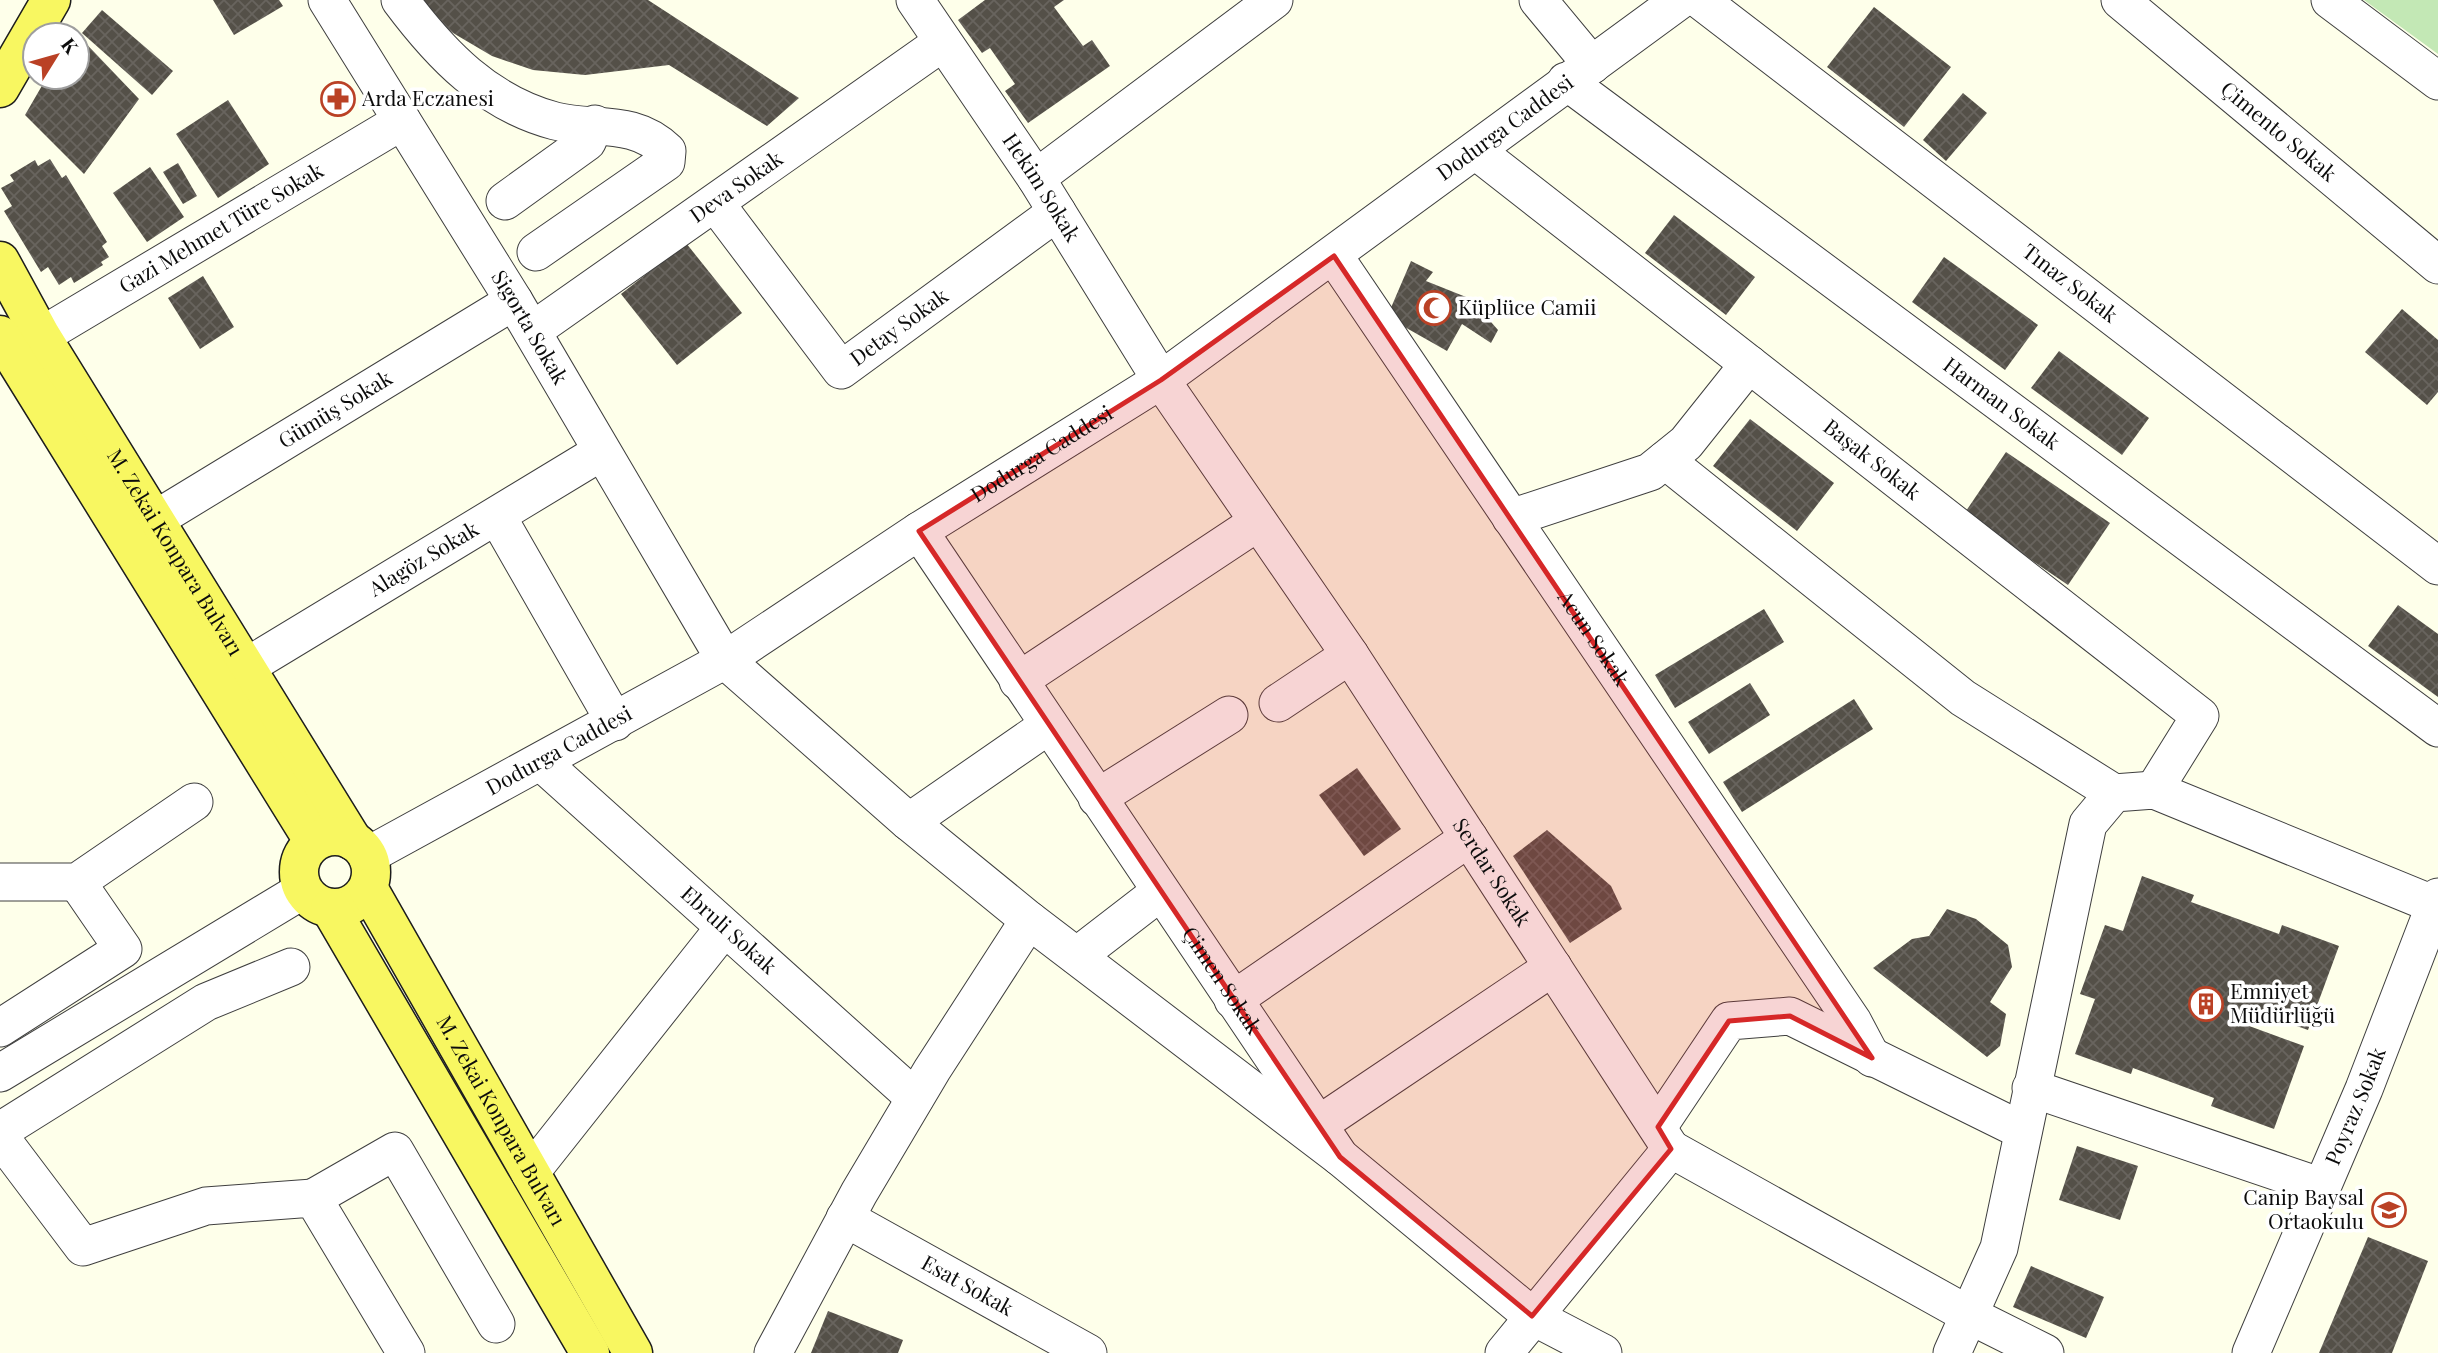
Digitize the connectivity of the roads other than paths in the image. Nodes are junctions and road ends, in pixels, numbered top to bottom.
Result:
1 (21, 0) edge
2 (51, 0) edge
3 (327, 0) edge
4 (400, 0) edge
5 (1273, 0) edge
6 (1538, 0) edge
7 (1680, 0) edge
8 (1700, 0) edge
9 (2120, 0) edge
10 (2330, 0) edge
11 (923, 4) edge
12 (0, 37) edge
13 (943, 43) junction
14 (1579, 73) junction
15 (2438, 81) edge
16 (0, 88) edge
17 (402, 121) junction
18 (595, 124) junction
19 (1476, 151) junction
20 (1036, 178) junction
21 (505, 201) dead end
22 (716, 204) junction
23 (1057, 212) junction
24 (536, 252) dead end
25 (1334, 256) junction
26 (0, 261) edge
27 (2438, 265) edge
28 (523, 316) junction
29 (0, 335) edge
30 (41, 335) junction
31 (1749, 364) junction
32 (1161, 380) junction
33 (601, 452) junction
34 (1665, 460) junction
35 (497, 516) junction
36 (1511, 518) junction
37 (156, 519) junction
38 (1258, 522) junction
39 (919, 531) junction
40 (2438, 566) edge
41 (1350, 655) junction
42 (725, 660) junction
43 (246, 667) junction
44 (1018, 681) junction
45 (1278, 704) dead end
46 (1229, 715) dead end
47 (615, 722) junction
48 (1049, 725) junction
49 (2438, 728) edge
50 (541, 762) junction
51 (2154, 790) junction
52 (2114, 793) junction
53 (1097, 798) junction
54 (194, 802) dead end
55 (909, 822) junction
56 (1469, 838) junction
57 (314, 842) junction
58 (362, 862) junction
59 (0, 882) edge
60 (77, 882) junction
61 (1160, 892) junction
62 (316, 899) junction
63 (2437, 901) edge
64 (1029, 920) junction
65 (724, 928) junction
66 (1077, 956) junction
67 (291, 967) dead end
68 (1553, 967) junction
69 (1233, 1000) junction
70 (0, 1028) edge
71 (1872, 1058) junction
72 (0, 1073) edge
73 (2031, 1088) junction
74 (915, 1098) junction
75 (1318, 1125) junction
76 (0, 1131) edge
77 (2023, 1131) junction
78 (0, 1137) edge
79 (1665, 1138) junction
80 (1340, 1157) junction
81 (530, 1173) junction
82 (2322, 1187) junction
83 (313, 1198) junction
84 (845, 1218) junction
85 (1969, 1315) junction
86 (1532, 1316) junction
87 (496, 1324) dead end
88 (406, 1353) edge
89 (590, 1353) edge
90 (633, 1353) edge
91 (773, 1353) edge
92 (1088, 1353) edge
93 (1504, 1353) edge
94 (1602, 1353) edge
95 (1952, 1353) edge
96 (2045, 1353) edge
97 (2251, 1353) edge

1 - 12 main road
2 - 16 main road
3 - 17 street, Sigorta Sokak
4 - 18 street
5 - 20 street
6 - 14 street, Harman Sokak
7 - 14 street, Dodurga Caddesi
8 - 40 street, Tınaz Sokak
9 - 27 street, Çimento Sokak
10 - 15 street
11 - 13 street, Hekim Sokak
13 - 20 street, Hekim Sokak
13 - 22 street, Deva Sokak
14 - 19 street, Dodurga Caddesi
14 - 49 street, Harman Sokak
17 - 28 street, Sigorta Sokak
17 - 30 street, Gazi Mehmet Türe Sokak
18 - 21 street
18 - 24 street
19 - 25 street, Dodurga Caddesi
19 - 31 street, Başak Sokak
20 - 23 street, Hekim Sokak
22 - 23 street, Detay Sokak
22 - 28 street, Deva Sokak
23 - 32 street, Hekim Sokak
25 - 32 street, Dodurga Caddesi
25 - 36 street, Acun Sokak
26 - 30 main road, M. Zekai Konpara Bulvarı
28 - 33 street, Sigorta Sokak
28 - 37 street, Gümüş Sokak
29 - 57 main road, M. Zekai Konpara Bulvarı
30 - 37 main road, M. Zekai Konpara Bulvarı
31 - 34 street
31 - 51 street, Başak Sokak
32 - 38 street, Serdar Sokak
32 - 39 street, Dodurga Caddesi
33 - 35 street, Alagöz Sokak
33 - 42 street, Sigorta Sokak
34 - 36 street
34 - 52 street
35 - 43 street, Alagöz Sokak
35 - 47 street
36 - 71 street, Acun Sokak
37 - 43 main road, M. Zekai Konpara Bulvarı
38 - 41 street, Serdar Sokak
38 - 44 street
39 - 42 street, Dodurga Caddesi
39 - 44 street, Çimen Sokak
41 - 45 street
41 - 56 street, Serdar Sokak
42 - 47 street, Dodurga Caddesi
42 - 55 street, Sigorta Sokak
43 - 58 main road, M. Zekai Konpara Bulvarı
44 - 48 street, Çimen Sokak
46 - 53 street
47 - 50 street, Dodurga Caddesi
48 - 53 street, Çimen Sokak
48 - 55 street
50 - 58 street, Dodurga Caddesi
50 - 65 street, Ebruli Sokak
51 - 52 street
51 - 63 street
52 - 73 street
53 - 61 street, Çimen Sokak
54 - 60 street
55 - 64 street, Sigorta Sokak
56 - 68 street, Serdar Sokak
56 - 69 street
57 - 58 main road
57 - 62 main road
58 - 62 main road
58 - 81 main road, M. Zekai Konpara Bulvarı
59 - 60 street
60 - 70 street
61 - 66 street
61 - 69 street, Çimen Sokak
62 - 72 street
62 - 89 main road, M. Zekai Konpara Bulvarı
63 - 82 street, Poyraz Sokak
64 - 66 street, Sigorta Sokak
64 - 74 street
65 - 74 street, Ebruli Sokak
65 - 81 street
66 - 80 street, Sigorta Sokak
67 - 76 street
68 - 75 street
68 - 79 street, Serdar Sokak
69 - 75 street, Çimen Sokak
71 - 77 street
71 - 79 street
73 - 77 street
73 - 82 street
74 - 84 street
75 - 80 street, Çimen Sokak
77 - 85 street
78 - 83 street
79 - 85 street
79 - 86 street
80 - 86 street, Çimen Sokak
81 - 90 main road, M. Zekai Konpara Bulvarı
82 - 97 street, Poyraz Sokak
83 - 87 street
83 - 88 street
84 - 91 street
84 - 92 street, Esat Sokak
85 - 95 street
85 - 96 street
86 - 93 street
86 - 94 street, Çimen Sokak

